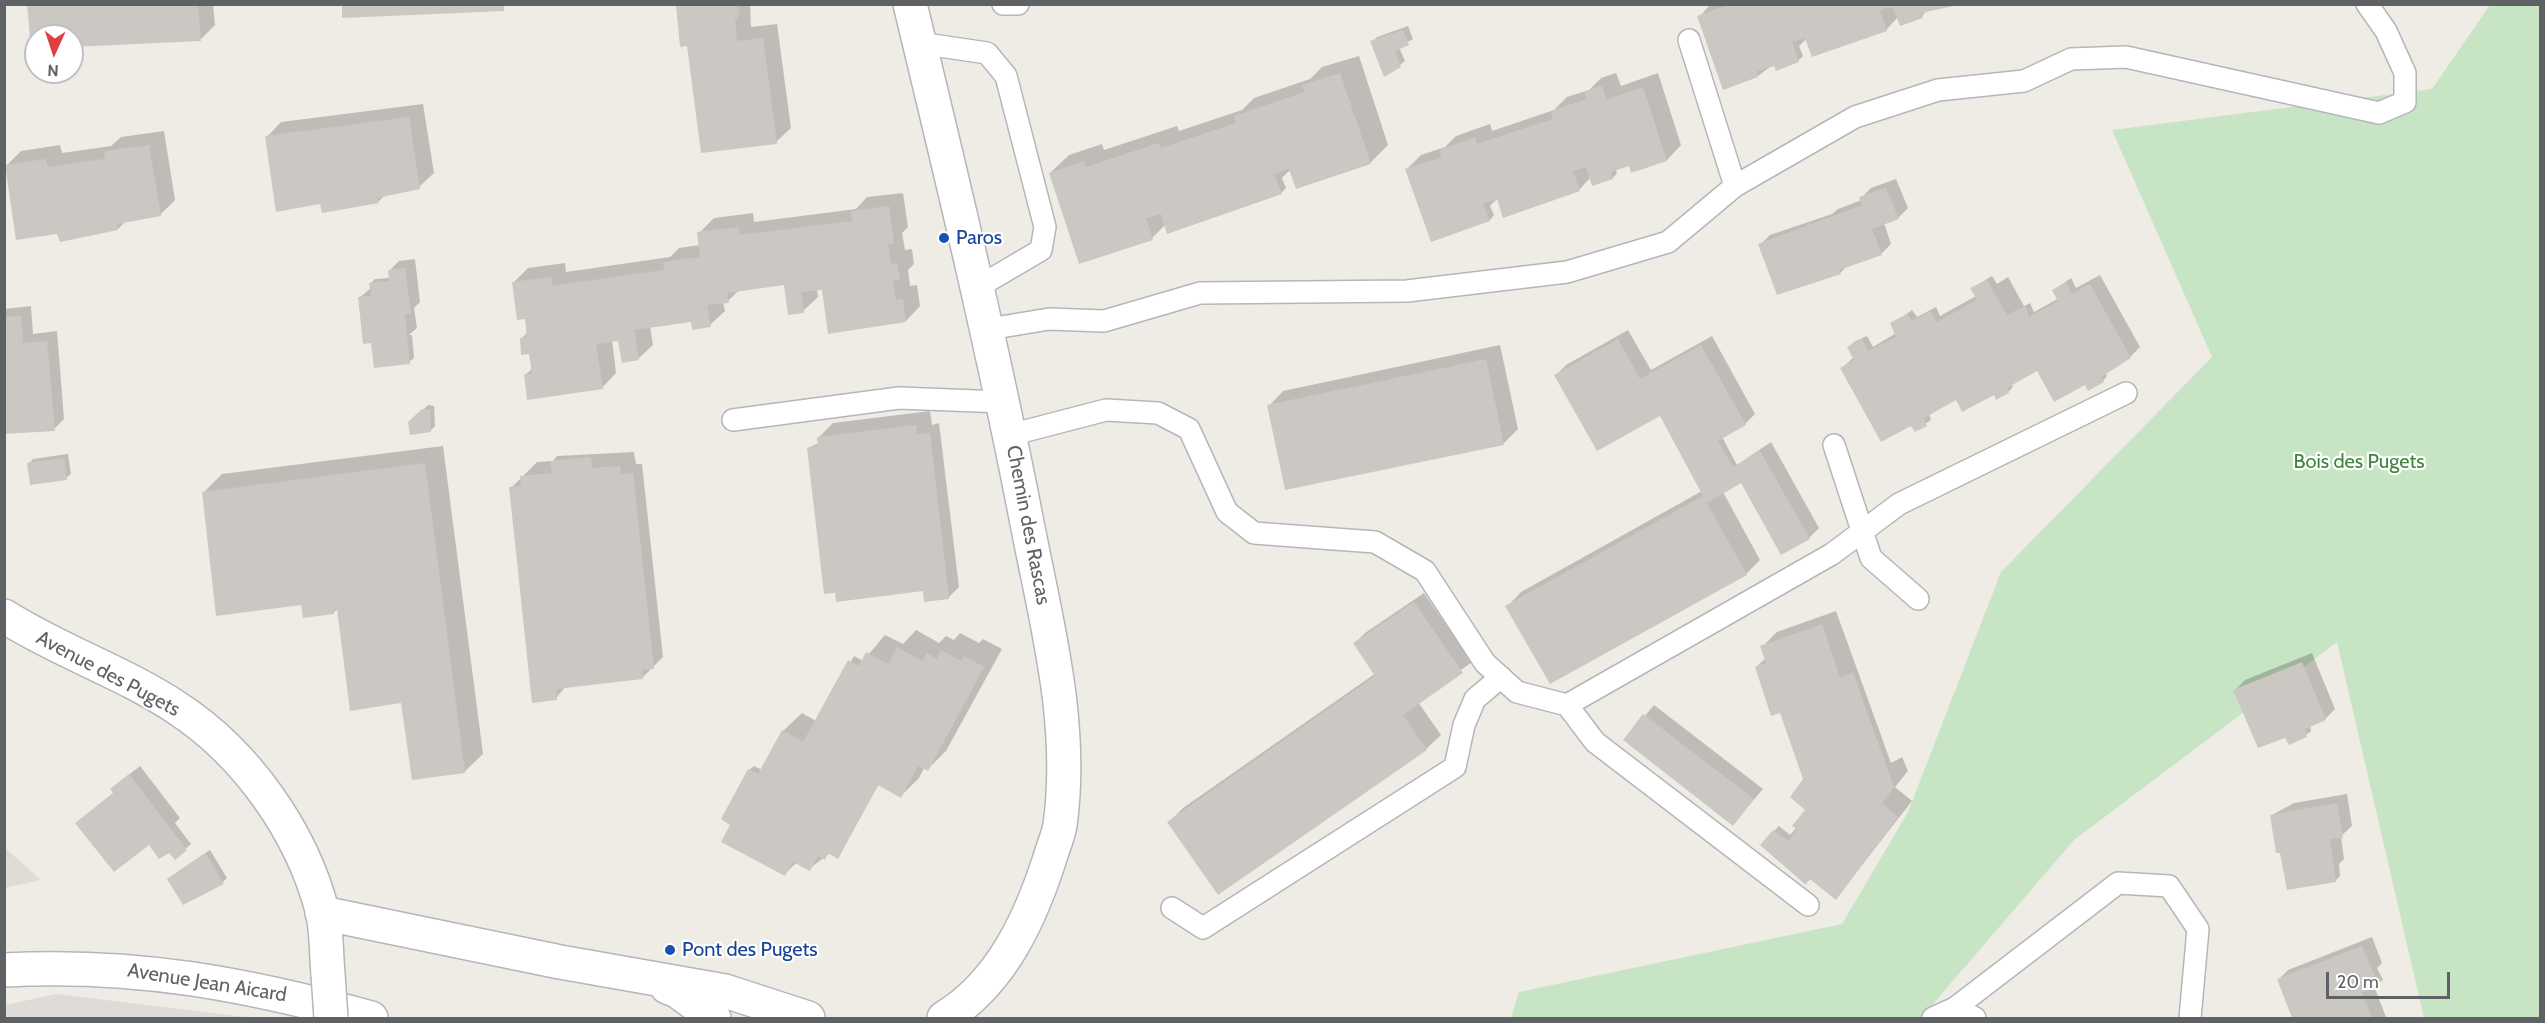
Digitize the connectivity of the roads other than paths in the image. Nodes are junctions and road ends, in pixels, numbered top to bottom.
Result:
1 (910, 4) edge
2 (1003, 4) edge
3 (1018, 4) edge
4 (2367, 4) edge
5 (1689, 40) dead end
6 (920, 43) junction
7 (1735, 186) junction
8 (978, 287) junction
9 (989, 329) junction
10 (2126, 393) dead end
11 (1003, 402) junction
12 (734, 420) dead end
13 (1010, 435) junction
14 (1834, 445) dead end
15 (1863, 531) junction
16 (1918, 599) dead end
17 (4, 616) edge
18 (1501, 677) junction
19 (1567, 705) junction
20 (1808, 906) dead end
21 (1172, 908) dead end
22 (322, 913) junction
23 (4, 970) edge
24 (640, 976) junction
25 (1955, 1008) junction
26 (331, 1018) edge
27 (371, 1018) edge
28 (714, 1018) edge
29 (808, 1018) edge
30 (944, 1018) edge
31 (1933, 1018) edge
32 (1976, 1018) edge
33 (2190, 1018) edge

1 - 6 street, Chemin des Rascas
2 - 3 lane
4 - 7 lane
5 - 7 lane
6 - 8 street, Chemin des Rascas
6 - 8 lane
7 - 9 lane
8 - 9 street, Chemin des Rascas
9 - 11 street, Chemin des Rascas
10 - 15 lane
11 - 12 lane
11 - 13 street, Chemin des Rascas
13 - 18 lane
13 - 30 street, Chemin des Rascas
14 - 15 lane
15 - 16 lane
15 - 19 lane
17 - 22 street, Avenue des Pugets
18 - 19 lane
18 - 21 lane
19 - 20 lane
22 - 24 street
22 - 26 street, Avenue des Pugets, bridge
23 - 27 street, Avenue Jean Aicard
24 - 28 street
24 - 29 street
25 - 31 lane
25 - 32 lane
25 - 33 lane

